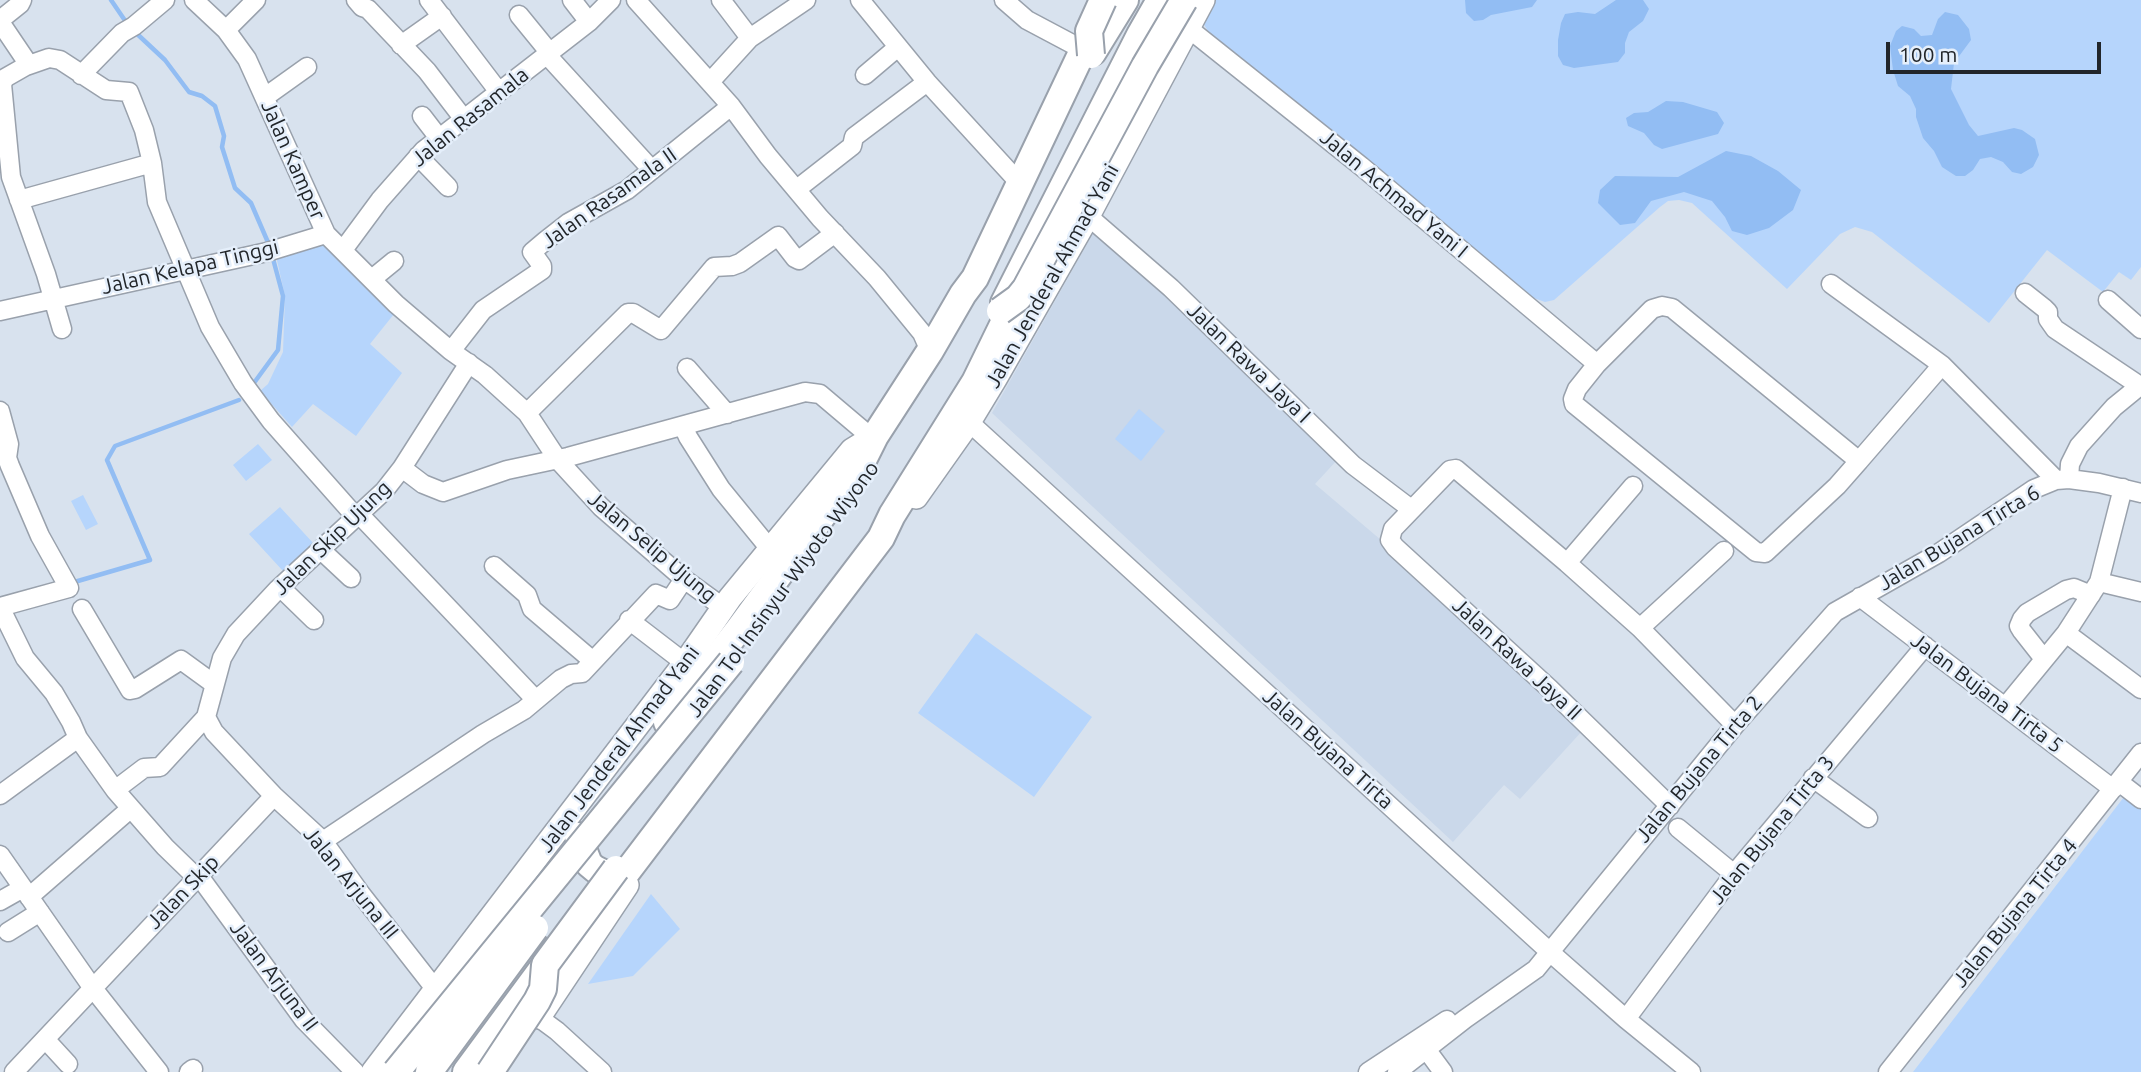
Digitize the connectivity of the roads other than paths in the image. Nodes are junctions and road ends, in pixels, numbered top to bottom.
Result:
1 (22, 0) edge
2 (165, 0) edge
3 (194, 0) edge
4 (256, 0) edge
5 (356, 0) edge
6 (429, 0) edge
7 (572, 0) edge
8 (611, 0) edge
9 (636, 0) edge
10 (722, 0) edge
11 (806, 0) edge
12 (1004, 0) edge
13 (1095, 0) edge
14 (1104, 0) edge
15 (1125, 0) edge
16 (1160, 0) edge
17 (1173, 0) edge
18 (1184, 0) edge
19 (1203, 0) edge
20 (867, 3) edge
21 (519, 15) dead end
22 (442, 16) junction
23 (0, 21) edge
24 (589, 22) junction
25 (1188, 28) junction
26 (226, 30) junction
27 (750, 38) junction
28 (401, 45) junction
29 (898, 47) junction
30 (1084, 51) junction
31 (549, 54) junction
32 (26, 66) junction
33 (307, 67) dead end
34 (81, 75) junction
35 (865, 75) dead end
36 (710, 82) junction
37 (927, 82) junction
38 (499, 92) junction
39 (265, 97) junction
40 (731, 106) junction
41 (422, 116) dead end
42 (463, 118) junction
43 (439, 138) junction
44 (418, 156) junction
45 (152, 163) junction
46 (652, 170) junction
47 (1014, 177) junction
48 (6, 178) edge
49 (448, 187) dead end
50 (797, 189) junction
51 (19, 200) junction
52 (1088, 216) junction
53 (835, 233) junction
54 (326, 234) junction
55 (343, 250) junction
56 (394, 261) dead end
57 (184, 269) junction
58 (372, 279) junction
59 (1831, 284) dead end
60 (2025, 293) dead end
61 (962, 294) junction
62 (53, 298) junction
63 (2108, 300) dead end
64 (0, 311) edge
65 (1000, 311) junction
66 (62, 329) dead end
67 (2141, 329) edge
68 (451, 351) junction
69 (930, 351) junction
70 (469, 363) junction
71 (1597, 364) junction
72 (1942, 365) junction
73 (687, 368) dead end
74 (2138, 392) edge
75 (0, 411) edge
76 (527, 413) junction
77 (727, 414) junction
78 (969, 422) junction
79 (683, 426) junction
80 (874, 437) junction
81 (558, 460) junction
82 (1858, 461) junction
83 (402, 468) junction
84 (2062, 480) junction
85 (1633, 486) dead end
86 (2123, 488) junction
87 (2141, 493) edge
88 (1411, 509) junction
89 (358, 516) junction
90 (881, 538) junction
91 (770, 549) junction
92 (321, 550) junction
93 (1724, 551) dead end
94 (1567, 563) junction
95 (494, 566) dead end
96 (351, 578) dead end
97 (684, 579) junction
98 (280, 587) junction
99 (2095, 588) junction
100 (2141, 592) edge
101 (1860, 597) junction
102 (0, 607) edge
103 (724, 608) junction
104 (82, 609) dead end
105 (314, 620) dead end
106 (629, 620) junction
107 (1640, 628) junction
108 (2066, 633) junction
109 (1926, 646) junction
110 (2044, 659) junction
111 (593, 660) junction
112 (731, 662) junction
113 (685, 663) junction
114 (214, 684) junction
115 (2141, 689) edge
116 (536, 700) junction
117 (2006, 706) junction
118 (206, 717) junction
119 (1735, 725) junction
120 (78, 738) junction
121 (2141, 753) edge
122 (1813, 778) junction
123 (2116, 786) junction
124 (116, 790) junction
125 (0, 795) edge
126 (274, 796) junction
127 (2141, 799) edge
128 (1670, 806) junction
129 (130, 809) junction
130 (672, 811) junction
131 (1868, 818) dead end
132 (1678, 828) dead end
133 (578, 836) junction
134 (323, 841) junction
135 (0, 855) edge
136 (626, 872) junction
137 (1734, 874) junction
138 (198, 877) junction
139 (31, 899) junction
140 (0, 901) edge
141 (8, 932) dead end
142 (1551, 953) junction
143 (545, 965) junction
144 (92, 987) junction
145 (436, 990) junction
146 (538, 1017) junction
147 (1465, 1019) junction
148 (1626, 1020) junction
149 (45, 1039) junction
150 (1426, 1049) junction
151 (68, 1064) dead end
152 (14, 1072) edge
153 (159, 1072) edge
154 (355, 1072) edge
155 (373, 1072) edge
156 (396, 1072) edge
157 (406, 1072) edge
158 (429, 1072) edge
159 (466, 1072) edge
160 (480, 1072) edge
161 (490, 1072) edge
162 (501, 1072) edge
163 (602, 1072) edge
164 (1368, 1072) edge
165 (1397, 1072) edge
166 (1443, 1072) edge
167 (1690, 1072) edge
168 (1888, 1072) edge

1 - 23 street
2 - 34 street
3 - 26 street, Jalan Kamper
4 - 26 street
5 - 28 street
6 - 22 street
7 - 24 street
8 - 24 street, Jalan Rasamala
9 - 36 street
10 - 27 street
11 - 27 street
12 - 30 street
13 - 30 main road, Jalan Jenderal Ahmad Yani
14 - 30 highway, bridge
14 - 61 highway, Jalan Jenderal Ahmad Yani
15 - 30 highway, Jalan Tol Insinyur Wiyoto Wiyono
16 - 65 highway, Jalan Tol Insinyur Wiyoto Wiyono
17 - 90 highway, Jalan Jenderal Ahmad Yani
18 - 65 highway, bridge
19 - 25 main road, Jalan Jenderal Ahmad Yani
20 - 29 street
21 - 31 street
22 - 28 street
22 - 38 street
23 - 32 street
24 - 31 street, Jalan Rasamala
25 - 52 main road, Jalan Jenderal Ahmad Yani
25 - 71 street, Jalan Achmad Yani I
26 - 39 street, Jalan Kamper
27 - 36 street
28 - 42 street
29 - 35 street
29 - 37 street
30 - 47 main road, Jalan Jenderal Ahmad Yani
30 - 112 highway, Jalan Tol Insinyur Wiyoto Wiyono
31 - 38 street, Jalan Rasamala
31 - 46 street
32 - 34 street
32 - 48 street
33 - 39 street
34 - 45 street
36 - 40 street
37 - 47 street
37 - 50 street
38 - 42 street, Jalan Rasamala
39 - 54 street, Jalan Kamper
40 - 46 street, Jalan Rasamala II
40 - 50 street
41 - 43 street
42 - 43 street, Jalan Rasamala
43 - 44 street, Jalan Rasamala
44 - 49 street
44 - 55 street, Jalan Rasamala
45 - 51 street
45 - 57 street
46 - 68 street, Jalan Rasamala II
47 - 61 main road, Jalan Jenderal Ahmad Yani
48 - 51 street
50 - 53 street
51 - 62 street
52 - 78 main road, Jalan Jenderal Ahmad Yani
52 - 88 street, Jalan Rawa Jaya I
53 - 69 street
53 - 76 street
54 - 55 street, Jalan Kamper
54 - 57 street, Jalan Kelapa Tinggi
55 - 58 street, Jalan Kamper
56 - 58 street
57 - 62 street, Jalan Kelapa Tinggi
57 - 89 street
58 - 68 street, Jalan Kamper
59 - 72 street
60 - 74 street
61 - 69 highway, Jalan Jenderal Ahmad Yani
62 - 64 street, Jalan Kelapa Tinggi
62 - 66 street
63 - 67 street
65 - 143 highway, Jalan Tol Insinyur Wiyoto Wiyono, bridge
68 - 70 street, Jalan Kamper
69 - 80 highway, Jalan Jenderal Ahmad Yani
70 - 76 street, Jalan Selip Ujung
70 - 83 street, Jalan Skip Ujung
71 - 82 street
71 - 82 street
72 - 82 street
72 - 84 street
73 - 77 street
74 - 84 street
75 - 102 street
76 - 81 street, Jalan Selip Ujung
77 - 79 street
77 - 80 street
78 - 90 main road, Jalan Jenderal Ahmad Yani
78 - 142 street, Jalan Bujana Tirta
79 - 81 street
79 - 91 street
80 - 91 main road, Jalan Jenderal Ahmad Yani
80 - 133 highway, Jalan Jenderal Ahmad Yani
81 - 83 street
81 - 97 street, Jalan Selip Ujung
83 - 89 street, Jalan Skip Ujung
84 - 86 street
84 - 101 street, Jalan Bujana Tirta 6
85 - 94 street
86 - 87 street
86 - 99 street
88 - 94 street, Jalan Rawa Jaya II
88 - 128 street, Jalan Rawa Jaya II
89 - 92 street, Jalan Skip Ujung
89 - 116 street
90 - 130 highway, Jalan Jenderal Ahmad Yani
91 - 103 main road, Jalan Jenderal Ahmad Yani
92 - 96 street
92 - 98 street, Jalan Skip Ujung
93 - 107 street
94 - 107 street
95 - 111 street
97 - 103 street, Jalan Selip Ujung
97 - 106 street
98 - 105 street
98 - 114 street, Jalan Skip Ujung
99 - 100 street
99 - 108 street
99 - 110 street
101 - 109 street, Jalan Bujana Tirta 5
101 - 119 street, Jalan Bujana Tirta 2
102 - 120 street, Jalan Arjuna II
103 - 113 main road, Jalan Jenderal Ahmad Yani
104 - 114 street
106 - 111 street
106 - 113 street
107 - 119 street
108 - 110 street
108 - 115 street
109 - 117 street, Jalan Bujana Tirta 5
109 - 122 street, Jalan Bujana Tirta 3
110 - 117 street
111 - 116 street
112 - 156 highway, bridge
112 - 158 highway, Jalan Tol Insinyur Wiyoto Wiyono, bridge
113 - 145 main road, Jalan Jenderal Ahmad Yani
114 - 118 street, Jalan Skip Ujung
116 - 134 street
117 - 123 street, Jalan Bujana Tirta 5
118 - 124 street
118 - 126 street, Jalan Arjuna III
119 - 128 street, Jalan Bujana Tirta 2
120 - 124 street, Jalan Arjuna II
120 - 125 street
121 - 123 street, Jalan Bujana Tirta 4
122 - 131 street
122 - 137 street, Jalan Bujana Tirta 3
123 - 127 street, Jalan Bujana Tirta 5
123 - 168 street, Jalan Bujana Tirta 4
124 - 129 street, Jalan Arjuna II
126 - 134 street, Jalan Arjuna III
126 - 138 street, Jalan Skip
128 - 142 street, Jalan Bujana Tirta 2
129 - 138 street, Jalan Arjuna II
129 - 139 street
130 - 136 highway, Jalan Jenderal Ahmad Yani
130 - 146 main road, Jalan Jenderal Ahmad Yani
132 - 137 street
133 - 136 highway
133 - 157 highway, Jalan Jenderal Ahmad Yani
134 - 145 street, Jalan Arjuna III
135 - 139 street
136 - 160 highway, Jalan Jenderal Ahmad Yani
137 - 148 street, Jalan Bujana Tirta 3
138 - 144 street, Jalan Skip
138 - 154 street, Jalan Arjuna II
139 - 140 street
139 - 141 street
139 - 144 street
142 - 147 street, Jalan Bujana Tirta 2
142 - 148 street, Jalan Bujana Tirta
143 - 159 highway, Jalan Tol Insinyur Wiyoto Wiyono
143 - 161 highway, bridge
144 - 149 street, Jalan Skip
144 - 153 street
145 - 155 main road, Jalan Jenderal Ahmad Yani
146 - 162 main road, Jalan Jenderal Ahmad Yani
146 - 163 street
147 - 150 street, Jalan Bujana Tirta 2
147 - 164 street
148 - 167 street, Jalan Bujana Tirta
149 - 151 street
149 - 152 street, Jalan Skip
150 - 165 street, Jalan Bujana Tirta 2
150 - 166 street

